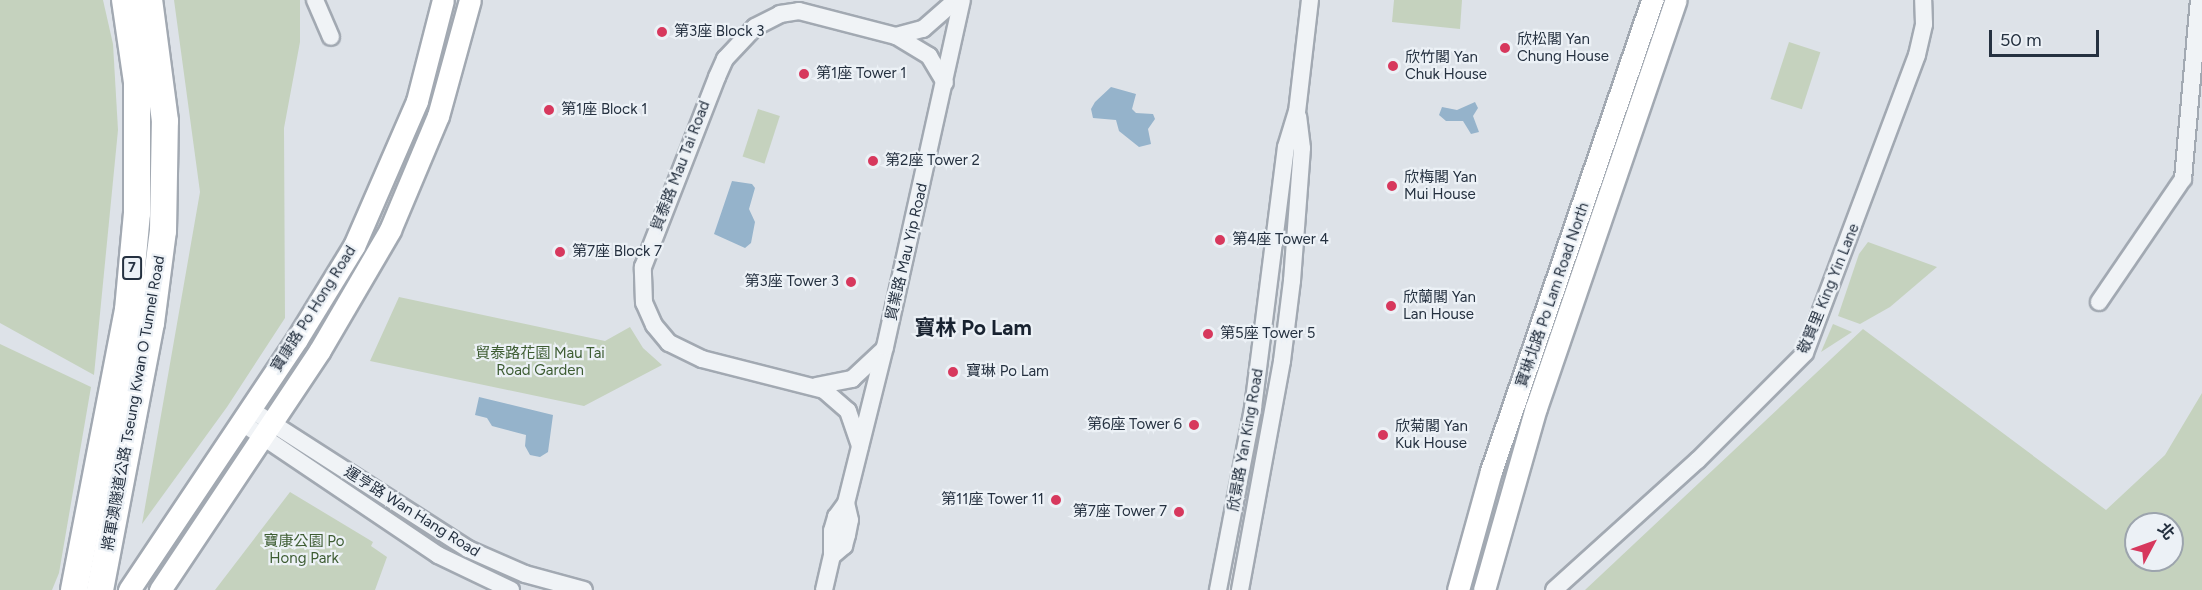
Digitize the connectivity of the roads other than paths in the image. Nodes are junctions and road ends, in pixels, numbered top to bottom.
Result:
1 (125, 0) edge
2 (149, 0) edge
3 (315, 0) edge
4 (443, 0) edge
5 (470, 0) edge
6 (956, 0) edge
7 (962, 0) edge
8 (1652, 0) edge
9 (1676, 0) edge
10 (1923, 0) edge
11 (2199, 0) edge
12 (1310, 1) edge
13 (896, 36) junction
14 (331, 37) dead end
15 (945, 83) junction
16 (1297, 112) junction
17 (2099, 302) dead end
18 (885, 347) junction
19 (814, 386) junction
20 (246, 415) junction
21 (267, 430) junction
22 (860, 446) junction
23 (535, 584) edge
24 (74, 590) edge
25 (100, 590) edge
26 (129, 590) edge
27 (160, 590) edge
28 (510, 590) edge
29 (584, 590) edge
30 (824, 590) edge
31 (1218, 590) edge
32 (1240, 590) edge
33 (1458, 590) edge
34 (1484, 590) edge
35 (1554, 590) edge

1 - 24 highway, 將軍澳隧道公路 Tseung Kwan O Tunnel Road / 7
2 - 25 highway, 將軍澳隧道公路 Tseung Kwan O Tunnel Road / 7
3 - 14 street
4 - 20 main road, 寶康路 Po Hong Road
5 - 21 main road, 寶康路 Po Hong Road
6 - 13 street
7 - 15 street, 貿業路 Mau Yip Road
8 - 33 main road, 寶琳北路 Po Lam Road North
9 - 34 main road, 寶琳北路 Po Lam Road North
10 - 35 street, 敬賢里 King Yin Lane
11 - 17 street
12 - 16 street, 欣景路 Yan King Road
13 - 15 street, 貿泰路 Mau Tai Road
13 - 19 street, 貿泰路 Mau Tai Road
15 - 18 street, 貿業路 Mau Yip Road
16 - 31 street, 欣景路 Yan King Road
16 - 32 street, 欣景路 Yan King Road
18 - 19 street, 貿泰路 Mau Tai Road
18 - 22 street, 貿業路 Mau Yip Road
19 - 22 street, 貿泰路 Mau Tai Road
20 - 21 street, 運亨路 Wan Hang Road
20 - 26 main road, 寶康路 Po Hong Road
21 - 23 street, 運亨路 Wan Hang Road
21 - 27 main road, 寶康路 Po Hong Road
21 - 28 street, 運亨路 Wan Hang Road
22 - 30 street, 貿業路 Mau Yip Road
23 - 29 street, 運亨路 Wan Hang Road

